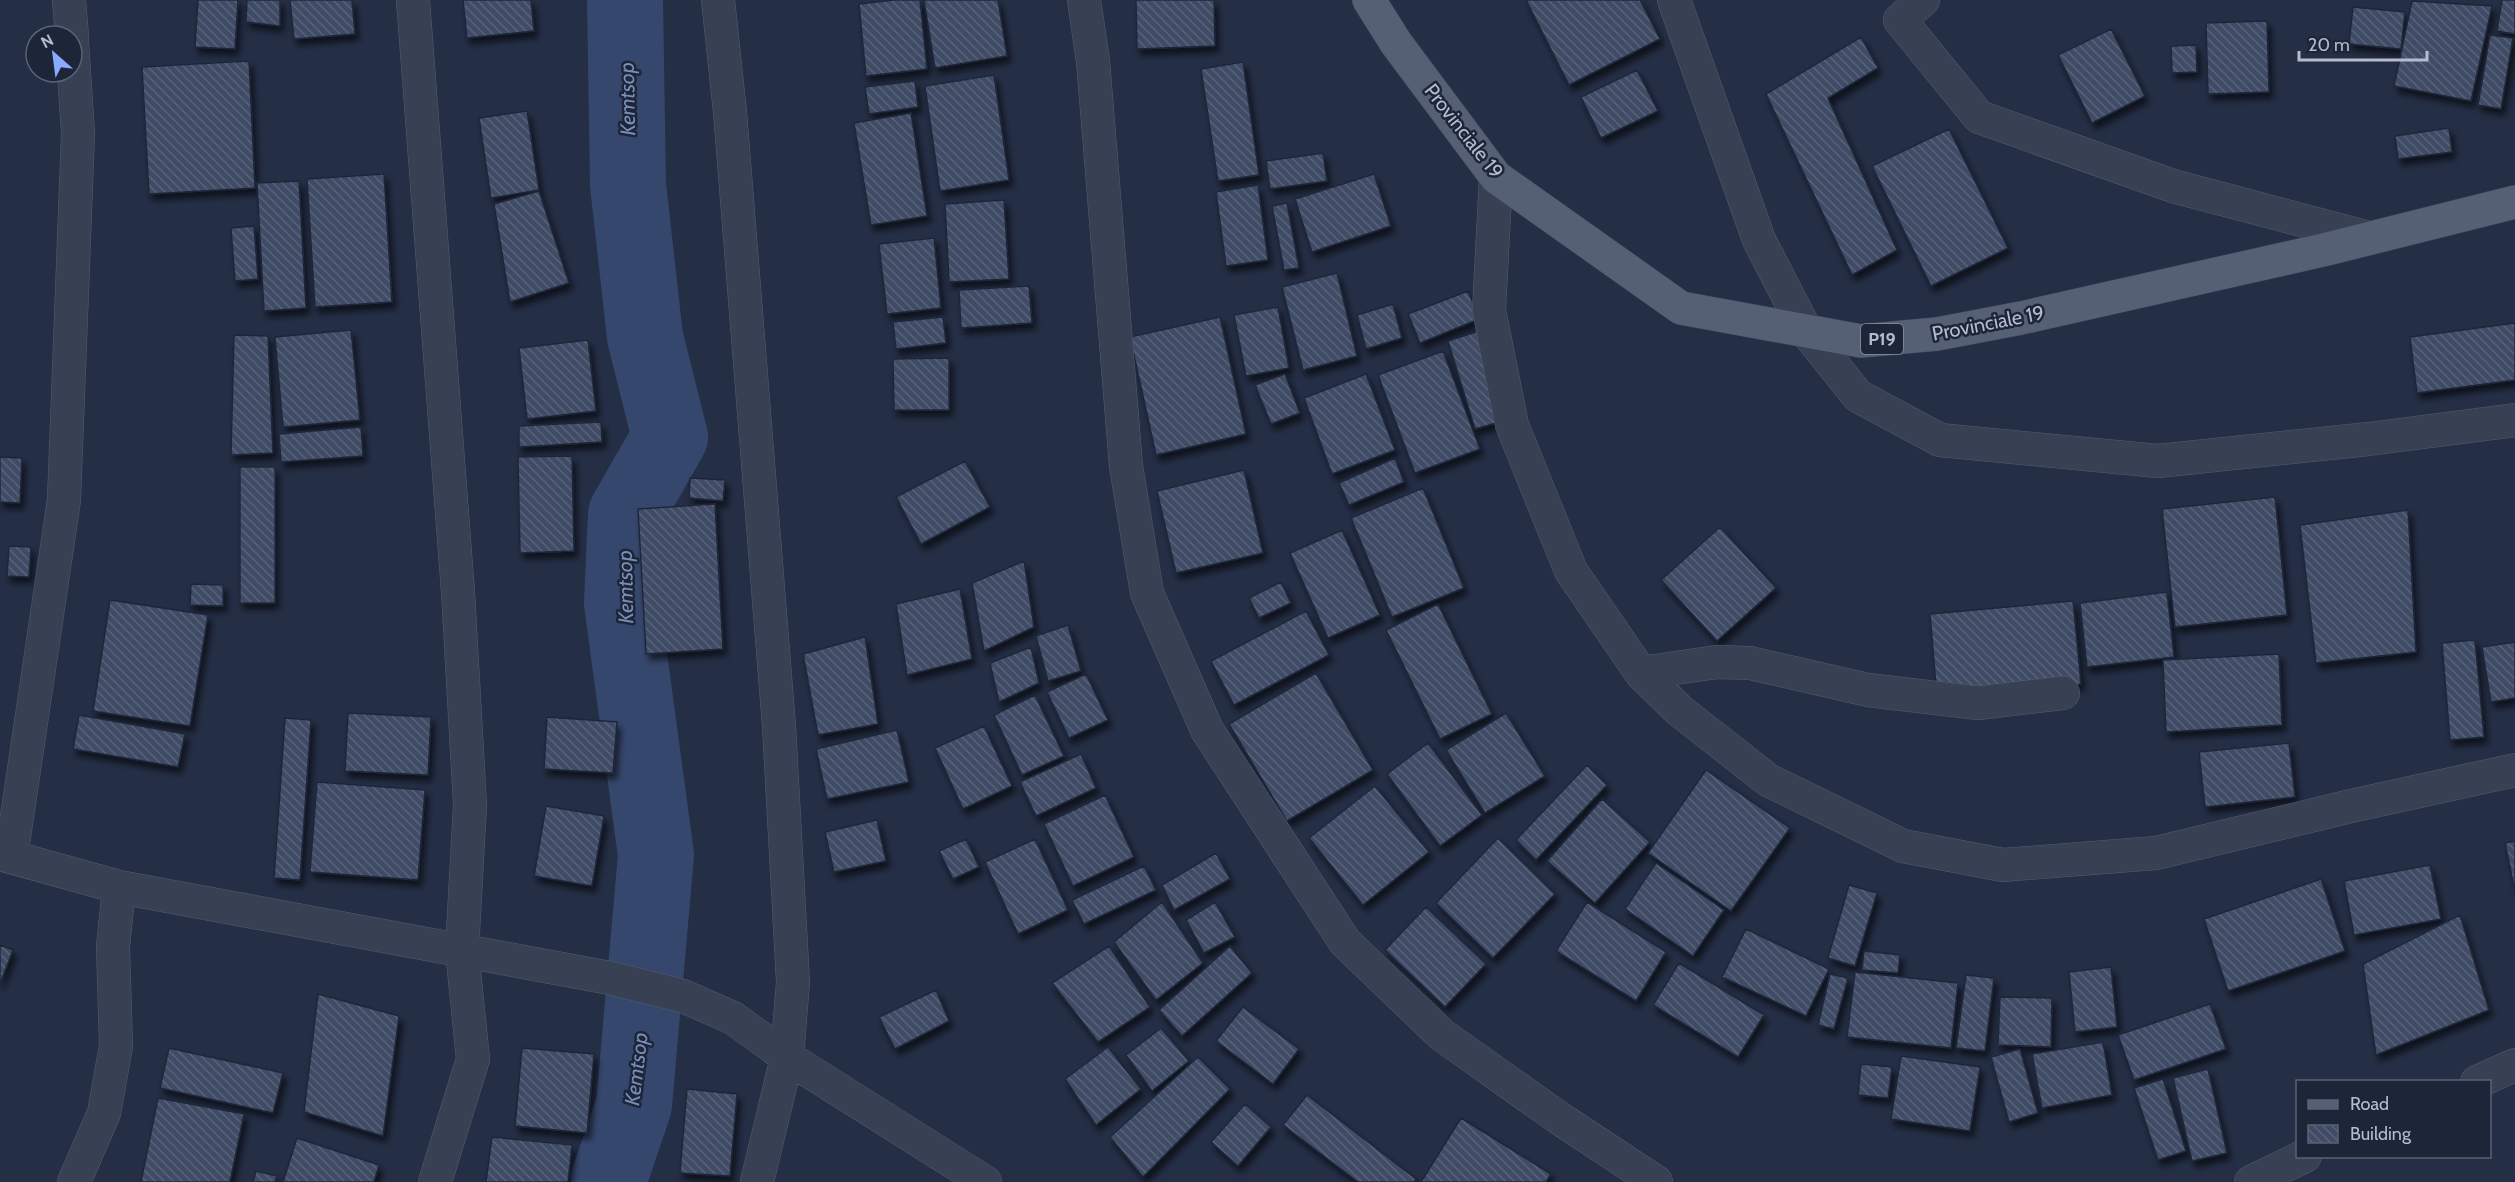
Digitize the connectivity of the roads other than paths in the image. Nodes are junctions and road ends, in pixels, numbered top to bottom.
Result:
1 (69, 0) edge
2 (413, 0) edge
3 (718, 0) edge
4 (1084, 0) edge
5 (1369, 0) edge
6 (1674, 0) edge
7 (1923, 0) edge
8 (71, 24) edge
9 (75, 84) edge
10 (1496, 177) junction
11 (2515, 202) edge
12 (2369, 238) junction
13 (1806, 331) junction
14 (2515, 420) edge
15 (1641, 674) junction
16 (2063, 693) dead end
17 (2515, 770) edge
18 (6, 856) edge
19 (119, 887) junction
20 (462, 951) junction
21 (787, 1057) junction
22 (2515, 1065) edge
23 (2481, 1080) edge
24 (2301, 1158) edge
25 (74, 1182) edge
26 (435, 1182) edge
27 (756, 1182) edge
28 (985, 1182) edge
29 (1656, 1182) edge
30 (2251, 1182) edge

1 - 8 street
2 - 20 street
3 - 21 street
4 - 29 street
5 - 10 main road, Provinciale 19 / P19
6 - 13 street
7 - 12 street
9 - 18 street
10 - 13 main road, Provinciale 19 / P19
10 - 15 street
11 - 12 main road, Provinciale 19 / P19
12 - 13 main road, Provinciale 19 / P19
13 - 14 street
15 - 16 street
15 - 17 street
18 - 19 street
19 - 20 street
19 - 25 street
20 - 21 street
20 - 26 street
21 - 27 street
21 - 28 street
22 - 23 street
24 - 30 street

